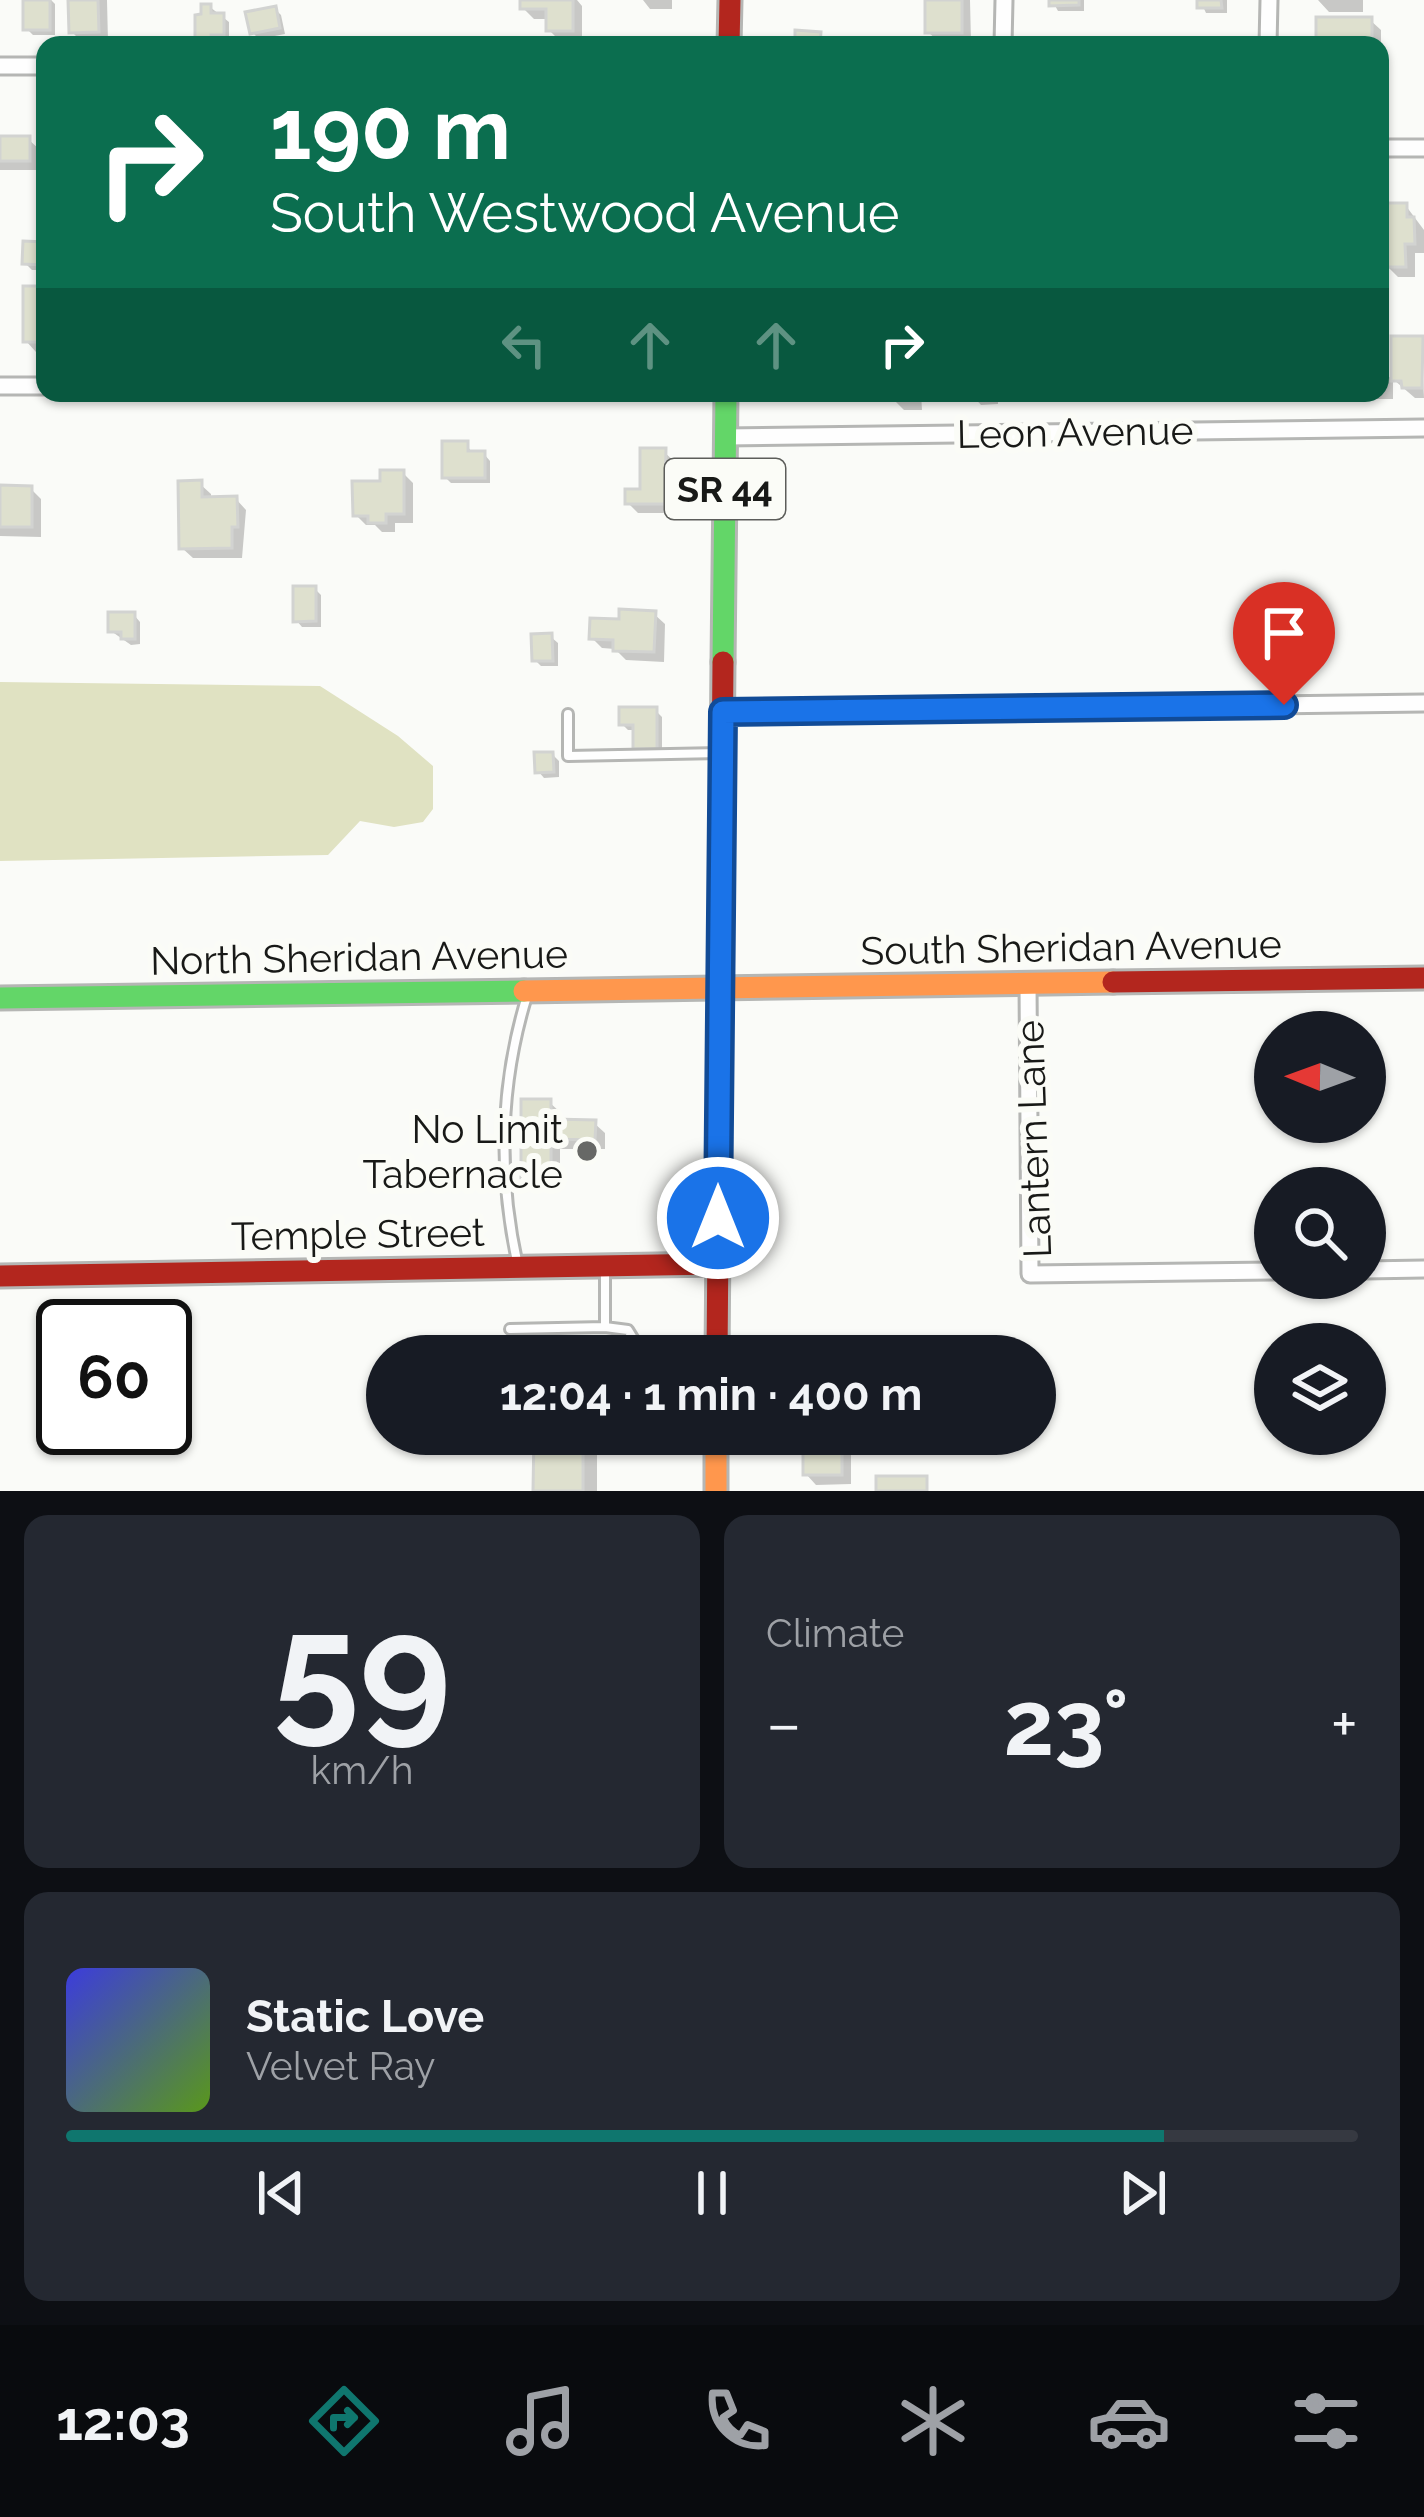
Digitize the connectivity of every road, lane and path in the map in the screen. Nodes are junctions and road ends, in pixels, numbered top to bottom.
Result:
1 (730, 0) edge
2 (1004, 0) edge
3 (1269, 0) edge
4 (729, 36) edge
5 (1003, 36) edge
6 (1268, 36) edge
7 (0, 66) edge
8 (36, 66) edge
9 (1389, 148) edge
10 (1424, 148) edge
11 (0, 386) edge
12 (36, 386) edge
13 (726, 402) edge
14 (1424, 428) edge
15 (725, 436) junction
16 (1424, 703) edge
17 (723, 712) junction
18 (568, 714) dead end
19 (722, 753) junction
20 (1424, 978) edge
21 (1028, 982) junction
22 (719, 990) junction
23 (528, 991) junction
24 (0, 998) edge
25 (717, 1264) junction
26 (604, 1266) junction
27 (518, 1267) junction
28 (1386, 1270) edge
29 (1424, 1270) edge
30 (1254, 1271) edge
31 (0, 1276) edge
32 (605, 1327) junction
33 (510, 1329) dead end
34 (631, 1335) edge
35 (717, 1335) edge
36 (716, 1455) edge
37 (716, 1491) edge

1 - 4 street
2 - 5 street
3 - 6 street
7 - 8 street
9 - 10 street
11 - 12 street
13 - 15 street, SR 44
14 - 15 street, Leon Avenue
15 - 17 street, SR 44
16 - 17 street
17 - 19 street, SR 44
18 - 19 lane
19 - 22 street, SR 44
20 - 21 street, South Sheridan Avenue
21 - 22 street, South Sheridan Avenue
21 - 30 street, Lantern Lane
22 - 23 street, North Sheridan Avenue
22 - 25 street, SR 44
23 - 24 street, North Sheridan Avenue
23 - 27 lane
25 - 26 street, Temple Street
25 - 35 street, SR 44
26 - 27 street, Temple Street
26 - 32 lane
27 - 31 street, Temple Street
28 - 29 street
32 - 33 lane
32 - 34 lane
36 - 37 street

